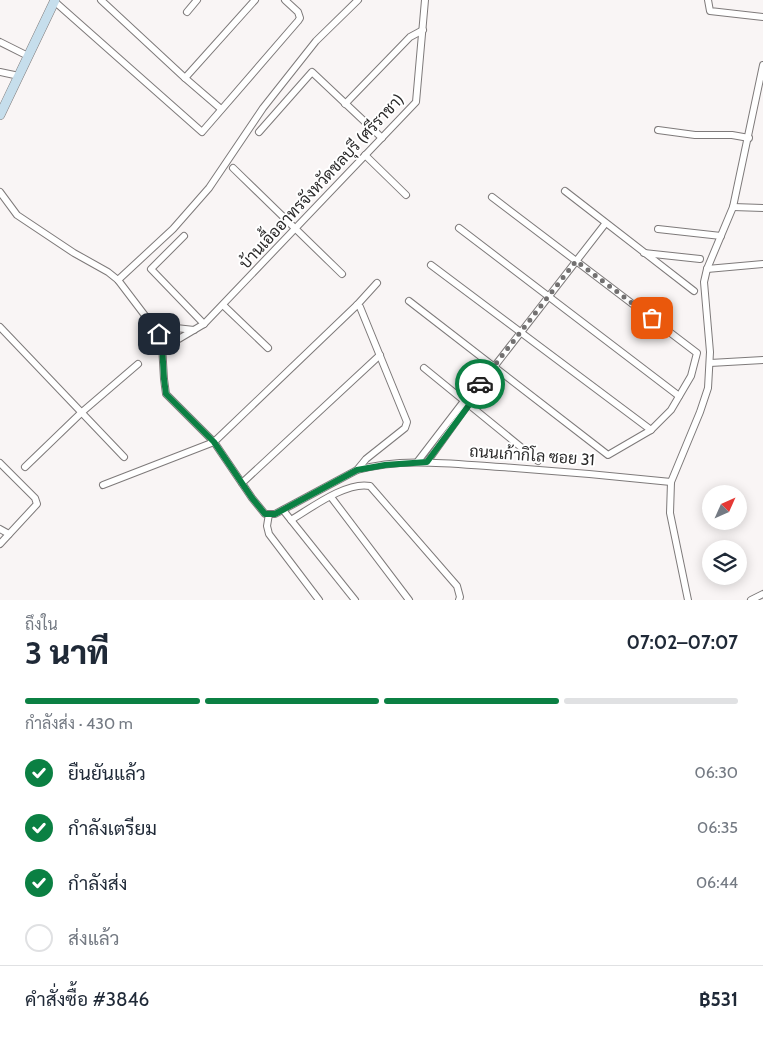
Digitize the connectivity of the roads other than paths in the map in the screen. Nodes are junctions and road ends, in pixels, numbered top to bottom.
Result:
1 (101, 0) edge
2 (197, 0) edge
3 (255, 0) edge
4 (285, 0) edge
5 (358, 0) edge
6 (425, 0) edge
7 (708, 0) edge
8 (54, 1) edge
9 (187, 12) dead end
10 (763, 17) edge
11 (423, 30) junction
12 (0, 42) edge
13 (28, 56) junction
14 (763, 65) edge
15 (0, 72) edge
16 (19, 76) junction
17 (185, 78) junction
18 (346, 104) junction
19 (221, 109) junction
20 (0, 115) edge
21 (658, 130) dead end
22 (259, 132) dead end
23 (382, 138) junction
24 (748, 138) junction
25 (366, 155) junction
26 (233, 168) dead end
27 (0, 192) edge
28 (564, 192) dead end
29 (406, 195) dead end
30 (492, 197) dead end
31 (733, 207) junction
32 (763, 208) edge
33 (605, 224) junction
34 (458, 228) dead end
35 (295, 229) junction
36 (658, 229) dead end
37 (184, 236) dead end
38 (721, 236) junction
39 (642, 252) junction
40 (700, 259) dead end
41 (576, 261) junction
42 (763, 264) edge
43 (431, 265) dead end
44 (707, 269) junction
45 (342, 274) dead end
46 (118, 280) junction
47 (377, 283) dead end
48 (694, 291) dead end
49 (549, 296) junction
50 (409, 301) dead end
51 (223, 305) junction
52 (357, 306) junction
53 (204, 324) junction
54 (0, 327) edge
55 (194, 330) junction
56 (521, 332) junction
57 (159, 334) junction
58 (162, 345) junction
59 (268, 348) dead end
60 (380, 355) junction
61 (763, 360) edge
62 (710, 363) junction
63 (138, 364) dead end
64 (495, 366) junction
65 (424, 368) dead end
66 (679, 396) junction
67 (467, 403) junction
68 (82, 412) junction
69 (651, 430) junction
70 (214, 442) junction
71 (124, 457) dead end
72 (418, 461) junction
73 (538, 461) dead end
74 (427, 462) junction
75 (0, 463) edge
76 (25, 467) dead end
77 (357, 470) junction
78 (671, 482) junction
79 (242, 483) junction
80 (103, 484) dead end
81 (331, 497) junction
82 (283, 510) junction
83 (269, 514) junction
84 (291, 520) junction
85 (0, 529) edge
86 (9, 534) junction
87 (0, 544) edge
88 (763, 594) edge
89 (319, 600) edge
90 (355, 600) edge
91 (409, 600) edge
92 (459, 600) edge
93 (688, 600) edge
94 (751, 600) edge

1 - 17 street
2 - 9 street
3 - 17 street
4 - 19 street
5 - 46 street
6 - 11 street, บ้านเอื้ออาทรจังหวัดชลบุรี (ศรีราชา)
7 - 10 street
8 - 13 main road
8 - 19 street
11 - 18 street
11 - 23 street, บ้านเอื้ออาทรจังหวัดชลบุรี (ศรีราชา)
12 - 13 street
13 - 16 main road
14 - 24 street
15 - 16 street
16 - 20 main road
17 - 19 street
18 - 22 street
18 - 23 street
21 - 24 street
23 - 25 street, บ้านเอื้ออาทรจังหวัดชลบุรี (ศรีราชา)
24 - 31 street
25 - 29 street
25 - 35 street, บ้านเอื้ออาทรจังหวัดชลบุรี (ศรีราชา)
26 - 35 street
27 - 46 street
28 - 33 street
30 - 41 street
31 - 32 street
31 - 38 street
33 - 39 street
33 - 41 street
34 - 49 street
35 - 45 street
35 - 51 street, บ้านเอื้ออาทรจังหวัดชลบุรี (ศรีราชา)
36 - 38 street
37 - 53 street
38 - 44 street
39 - 40 street
39 - 48 street
41 - 49 street
41 - 66 street
42 - 44 street
43 - 56 street
44 - 62 street
46 - 57 street
47 - 52 street
49 - 56 street
49 - 66 street
50 - 64 street
51 - 53 street, บ้านเอื้ออาทรจังหวัดชลบุรี (ศรีราชา)
51 - 59 street
52 - 60 street
52 - 70 street
53 - 55 street, บ้านเอื้ออาทรจังหวัดชลบุรี (ศรีราชา)
54 - 68 street
55 - 57 street
55 - 58 street, บ้านเอื้ออาทรจังหวัดชลบุรี (ศรีราชา)
56 - 64 street
56 - 69 street
57 - 58 street
58 - 70 street
60 - 77 street
60 - 79 street
61 - 62 street
62 - 78 street
63 - 68 street
64 - 67 street
64 - 69 street
65 - 67 street
66 - 69 street
67 - 72 street
67 - 73 street
67 - 74 street
68 - 71 street
68 - 76 street
70 - 79 street
70 - 80 street
72 - 74 street, ถนนเก้ากิโล ซอย 31
72 - 77 street, ถนนเก้ากิโล ซอย 31
74 - 78 street, ถนนเก้ากิโล ซอย 31
75 - 86 street
77 - 82 street, ถนนเก้ากิโล ซอย 31
78 - 93 street
79 - 83 street
81 - 84 street
81 - 91 street
81 - 92 street
82 - 83 street, ถนนเก้ากิโล ซอย 31
82 - 84 street
83 - 89 street
84 - 90 street
85 - 86 street
86 - 87 street
88 - 94 street

